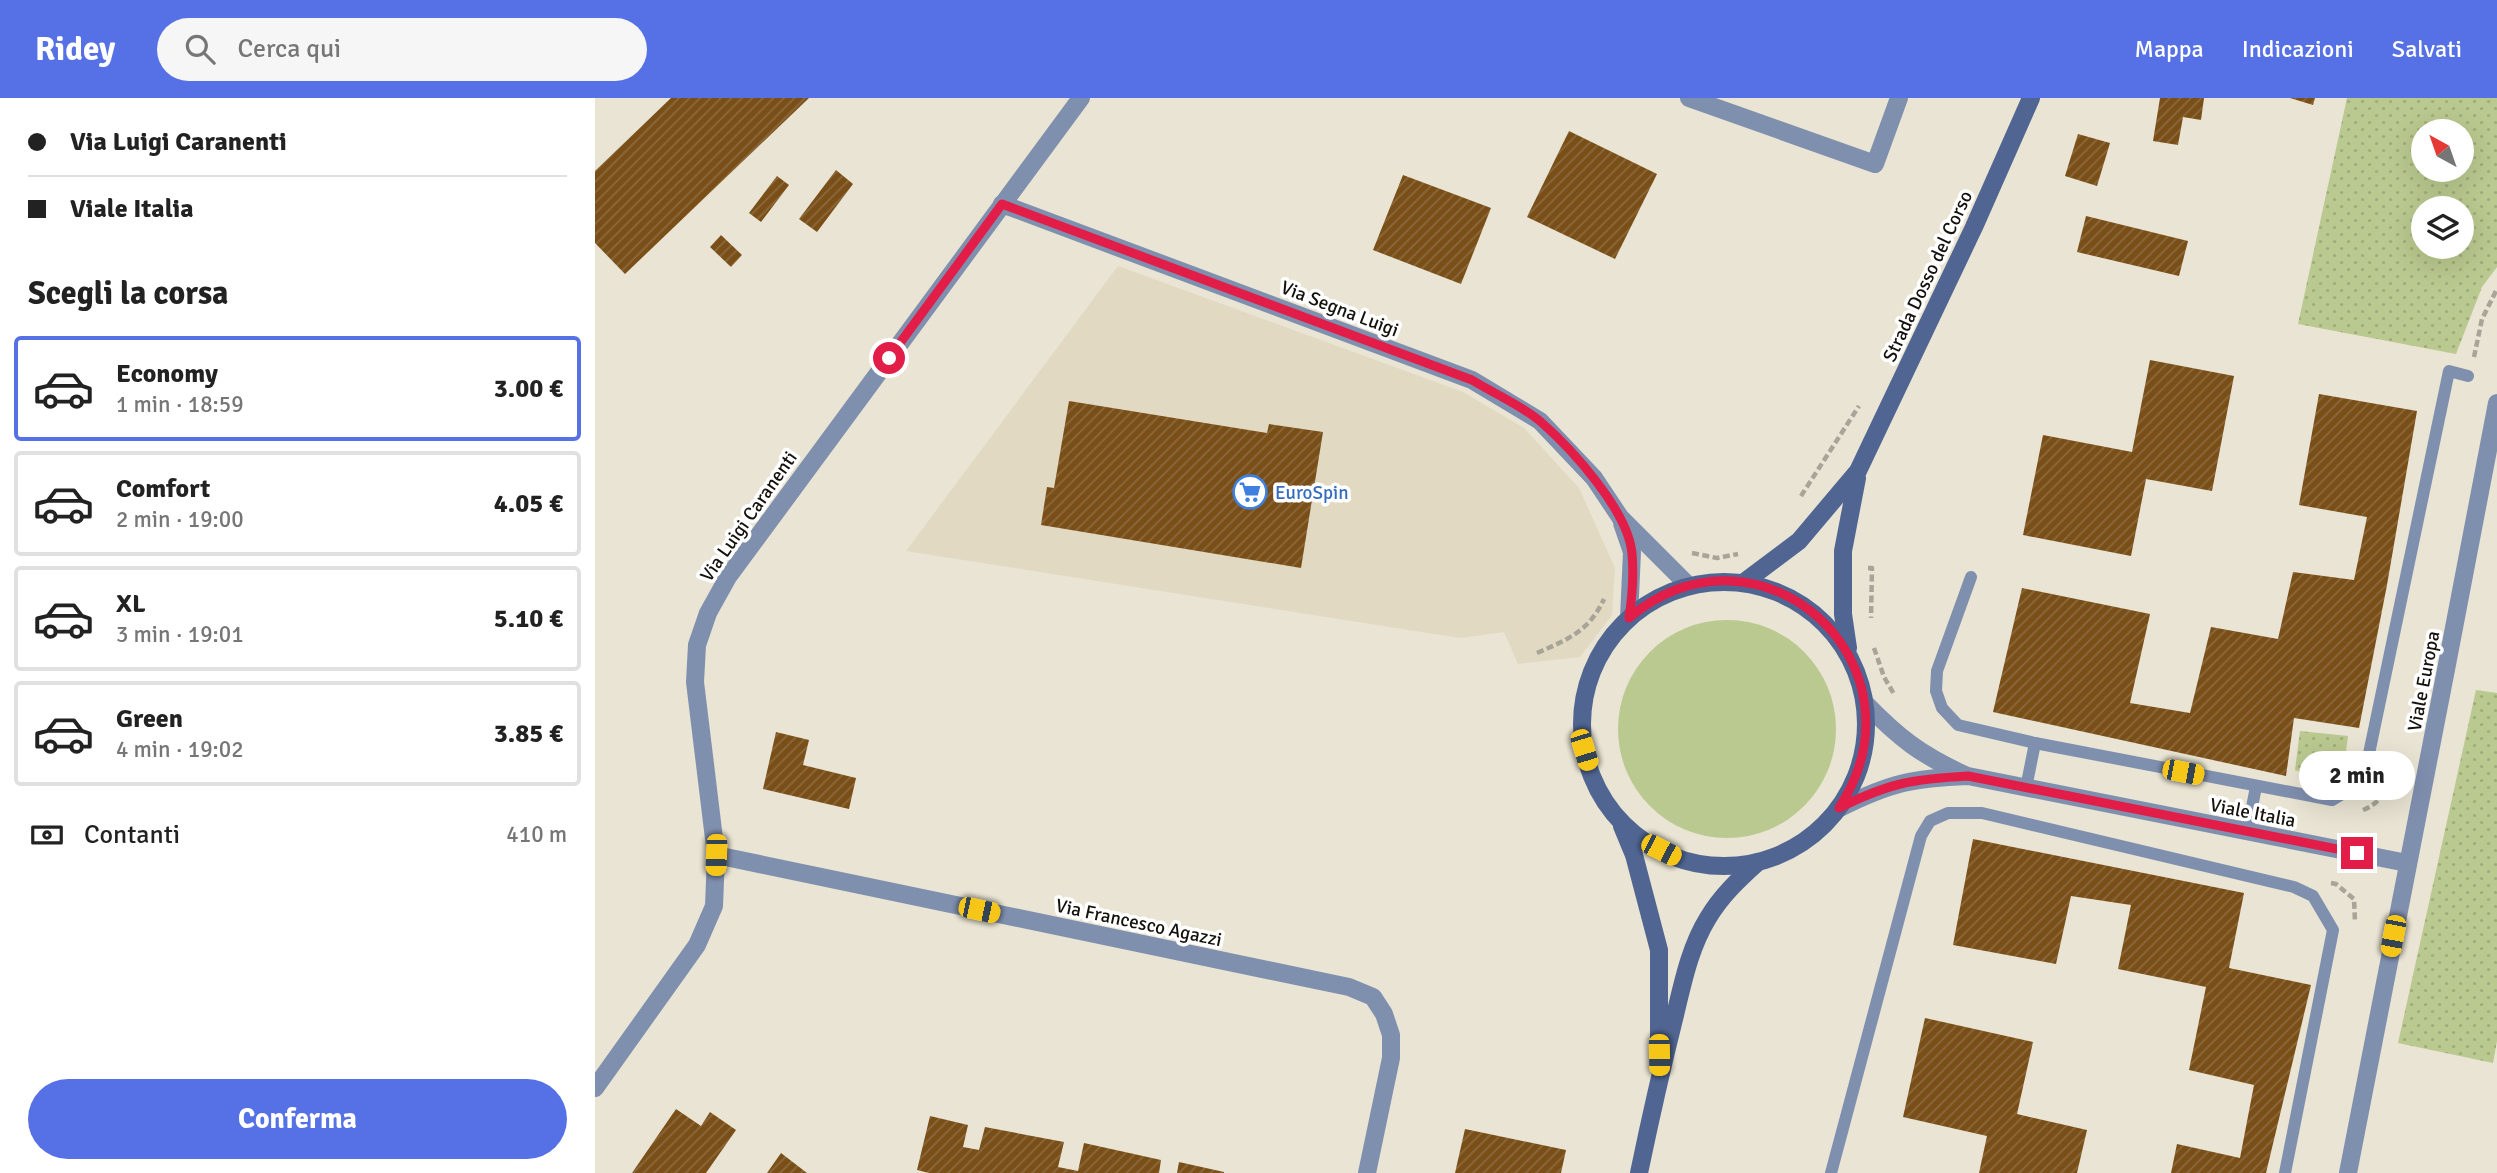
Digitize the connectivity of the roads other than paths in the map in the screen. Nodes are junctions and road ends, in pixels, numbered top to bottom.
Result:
1 (1081, 98) edge
2 (1689, 98) edge
3 (1899, 98) edge
4 (2031, 98) edge
5 (1002, 204) junction
6 (2468, 376) dead end
7 (2497, 403) edge
8 (1858, 471) junction
9 (1620, 517) junction
10 (1971, 577) dead end
11 (1743, 583) junction
12 (1689, 586) junction
13 (1629, 618) junction
14 (1848, 654) junction
15 (1865, 703) junction
16 (2035, 743) junction
17 (1968, 776) junction
18 (2256, 787) junction
19 (2026, 788) junction
20 (1839, 808) junction
21 (1621, 823) junction
22 (2247, 832) junction
23 (716, 855) junction
24 (1758, 862) junction
25 (2407, 863) junction
26 (1660, 1076) junction
27 (595, 1088) edge
28 (1367, 1173) edge
29 (1639, 1173) edge
30 (1831, 1173) edge
31 (2285, 1173) edge
32 (2348, 1173) edge

1 - 5 street, Via Luigi Caranenti
2 - 3 street
4 - 8 main road, Strada Dosso del Corso
5 - 9 street, Via Segna Luigi
5 - 23 street, Via Luigi Caranenti
6 - 18 lane
7 - 25 street, Viale Europa
8 - 11 main road, Strada Dosso del Corso
8 - 14 main road, Strada Dosso del Corso
9 - 12 street, Via Segna Luigi
9 - 13 street, Via Segna Luigi
10 - 16 lane
11 - 12 main road
11 - 14 main road
12 - 13 main road
13 - 21 main road
14 - 15 main road
15 - 17 street, Viale Italia
15 - 20 main road
16 - 18 lane
16 - 19 lane
17 - 19 street, Viale Italia
17 - 20 street, Viale Italia
18 - 22 lane
19 - 22 street, Viale Italia
20 - 24 main road
21 - 24 main road
21 - 26 main road
22 - 25 street, Viale Italia
23 - 27 street, Via Luigi Caranenti
23 - 28 street, Via Francesco Agazzi
24 - 26 main road
25 - 32 street, Viale Europa
26 - 29 main road
30 - 31 lane

